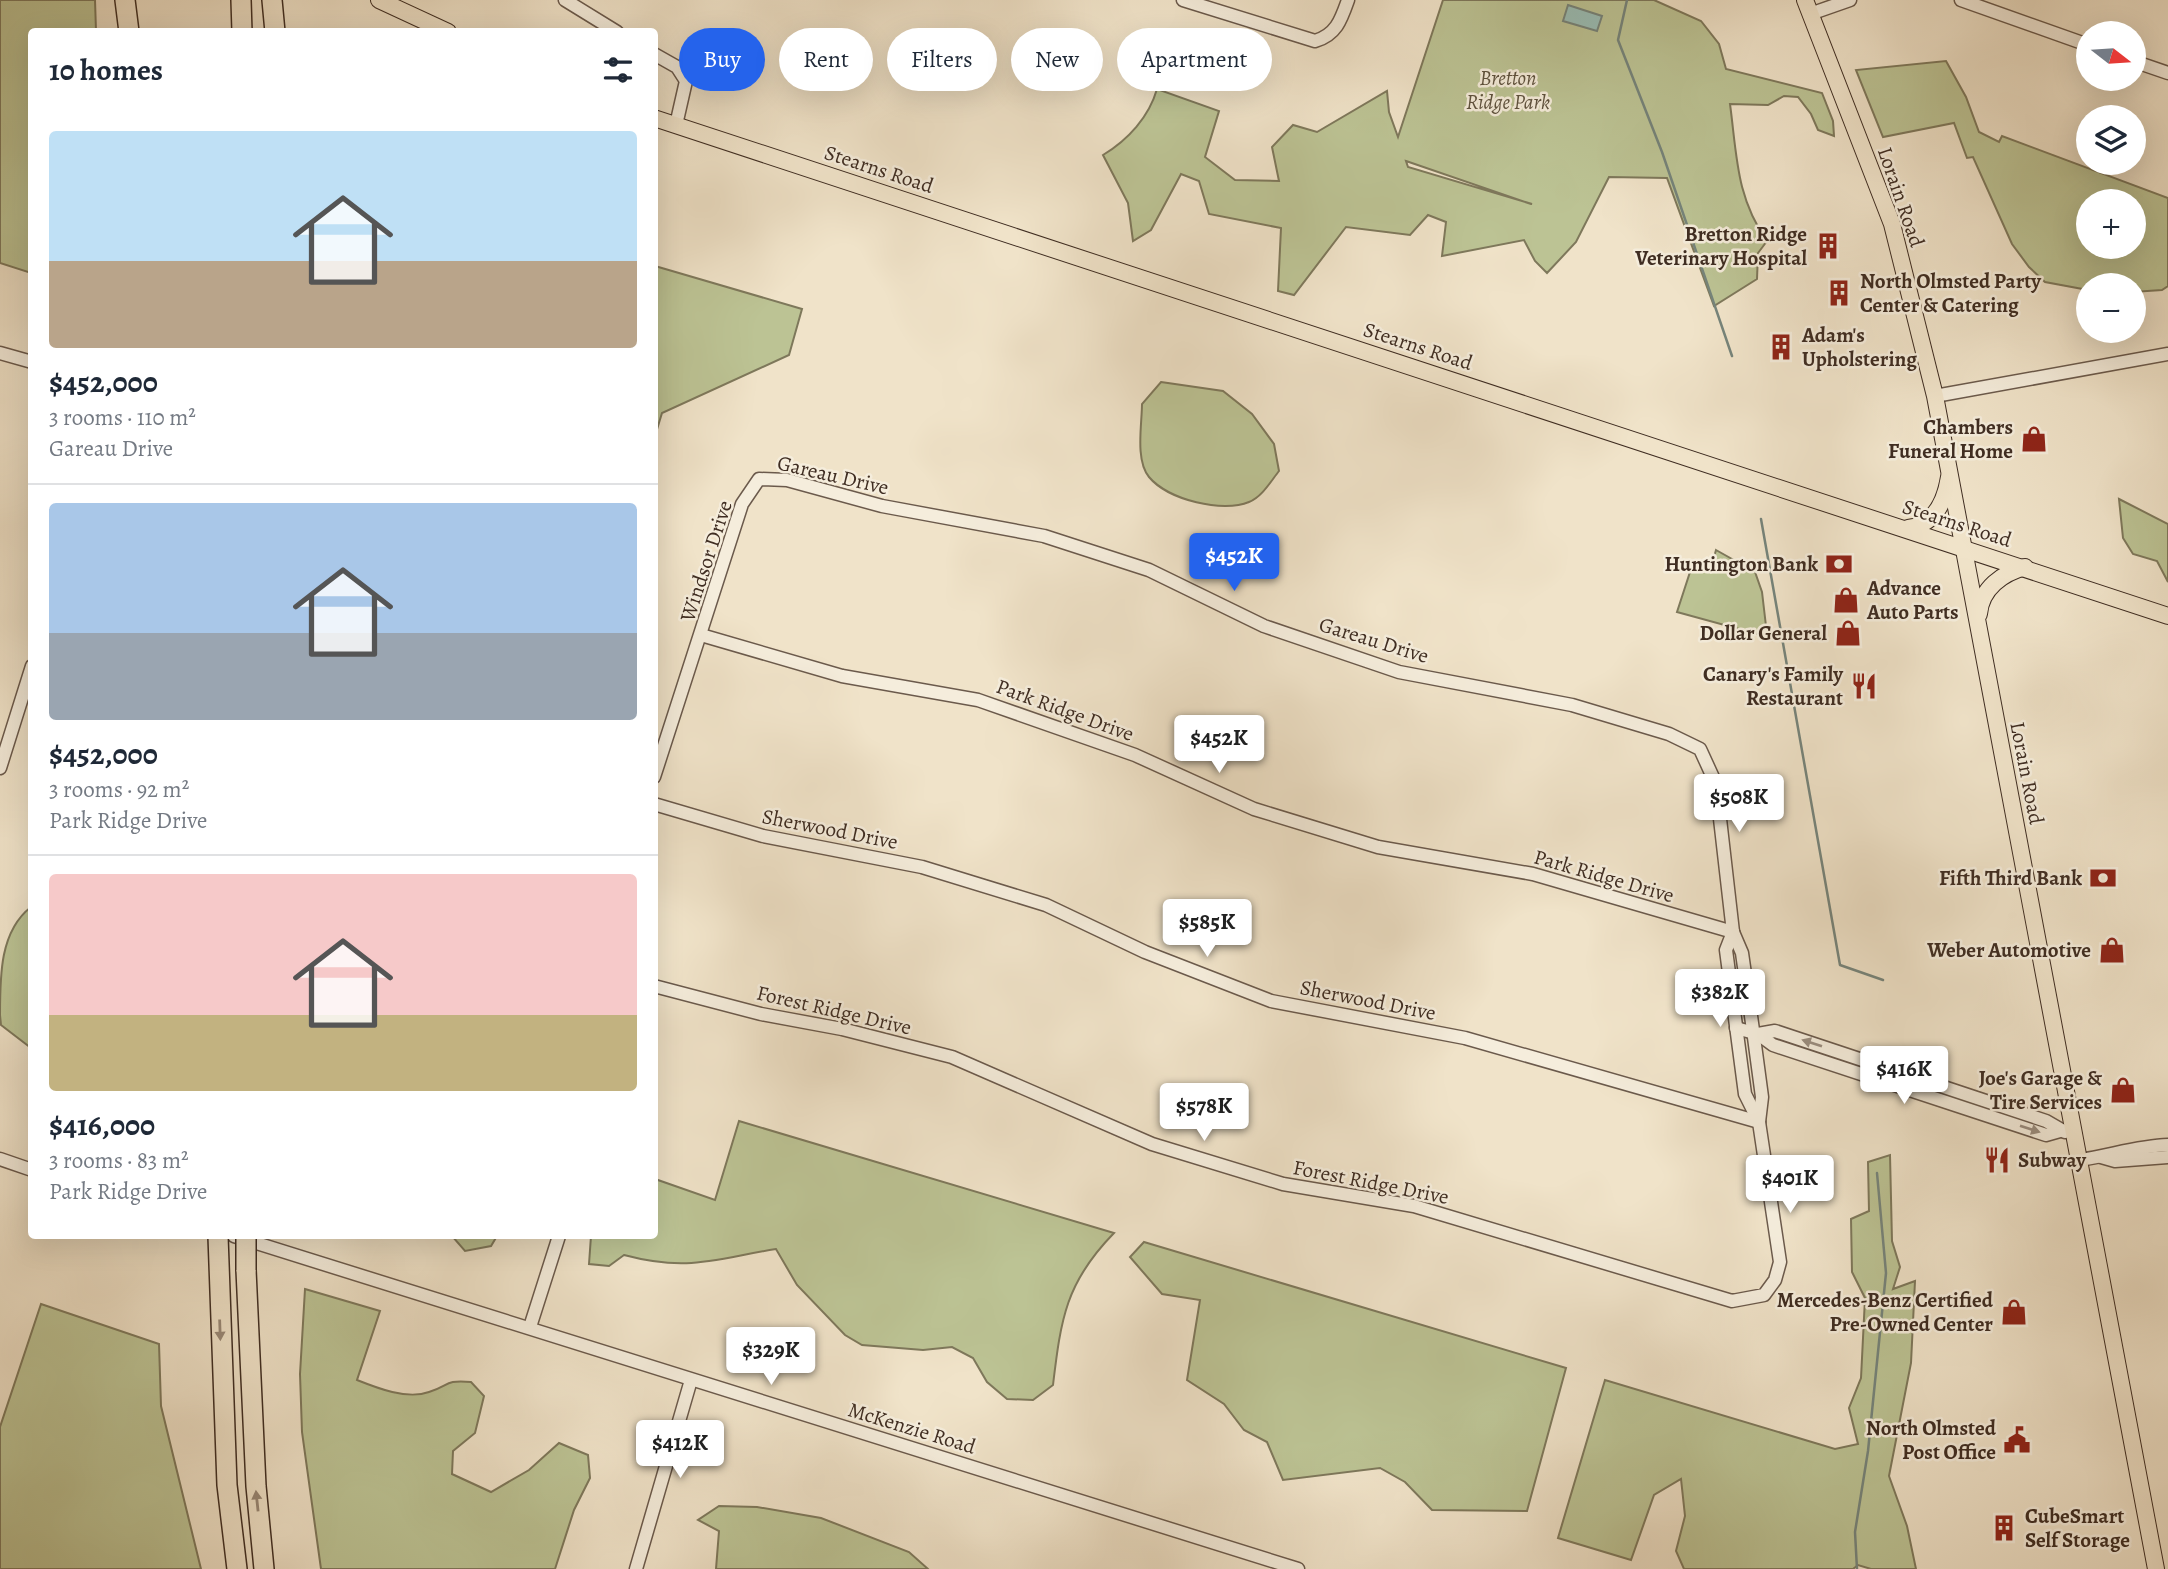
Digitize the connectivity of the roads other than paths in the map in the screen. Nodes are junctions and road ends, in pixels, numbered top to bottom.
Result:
1 (125, 0) edge
2 (240, 0) edge
3 (272, 0) edge
4 (379, 0) edge
5 (565, 0) edge
6 (1183, 0) edge
7 (1348, 0) edge
8 (1850, 0) edge
9 (1961, 0) edge
10 (1808, 7) edge
11 (128, 28) edge
12 (242, 28) edge
13 (275, 28) edge
14 (439, 28) edge
15 (610, 28) edge
16 (2076, 41) edge
17 (658, 56) edge
18 (2146, 66) edge
19 (2168, 74) edge
20 (658, 119) edge
21 (676, 125) junction
22 (0, 353) edge
23 (2168, 355) edge
24 (28, 361) edge
25 (1934, 396) junction
26 (1949, 471) junction
27 (759, 479) joint
28 (1907, 528) junction
29 (1965, 547) junction
30 (2025, 567) junction
31 (2168, 616) edge
32 (1979, 623) junction
33 (701, 635) junction
34 (28, 679) edge
35 (658, 765) edge
36 (0, 768) edge
37 (658, 805) edge
38 (1733, 933) junction
39 (658, 987) edge
40 (1736, 1028) junction
41 (1756, 1034) junction
42 (1759, 1122) junction
43 (2067, 1133) junction
44 (2168, 1145) edge
45 (2150, 1152) junction
46 (2168, 1157) edge
47 (0, 1159) edge
48 (2079, 1160) junction
49 (28, 1169) edge
50 (218, 1239) edge
51 (244, 1239) edge
52 (246, 1239) edge
53 (558, 1239) edge
54 (530, 1327) junction
55 (691, 1380) junction
56 (237, 1569) edge
57 (264, 1569) edge
58 (636, 1569) edge
59 (1298, 1569) edge
60 (2156, 1569) edge

1 - 11 highway
2 - 12 highway
3 - 13 highway
4 - 14 main road
5 - 15 street
6 - 7 street
8 - 10 street
9 - 16 street
10 - 25 main road, Lorain Road
17 - 21 street
18 - 19 street
20 - 21 main road, Stearns Road
21 - 28 main road, Stearns Road
22 - 24 street
23 - 25 street
25 - 26 main road, Lorain Road
26 - 28 main road
26 - 29 main road, Lorain Road
27 - 33 street, Windsor Drive
27 - 38 street, Gareau Drive
28 - 29 main road, Stearns Road
29 - 30 main road, Stearns Road
29 - 32 main road, Lorain Road
30 - 31 main road, Stearns Road
30 - 32 main road
32 - 43 main road, Lorain Road
33 - 35 street, Windsor Drive
33 - 38 street, Park Ridge Drive
34 - 36 street
37 - 42 street, Sherwood Drive
38 - 40 street
38 - 41 street
39 - 42 street, Forest Ridge Drive
40 - 41 street
40 - 42 street
41 - 42 street
41 - 43 street
43 - 48 main road, Lorain Road
44 - 45 street
45 - 46 street
45 - 48 street
47 - 49 street
48 - 60 main road, Lorain Road
50 -> 56 highway
51 - 54 street, McKenzie Road
57 -> 52 highway, bridge
53 - 54 street
54 - 55 street, McKenzie Road
55 - 58 street
55 - 59 street, McKenzie Road

